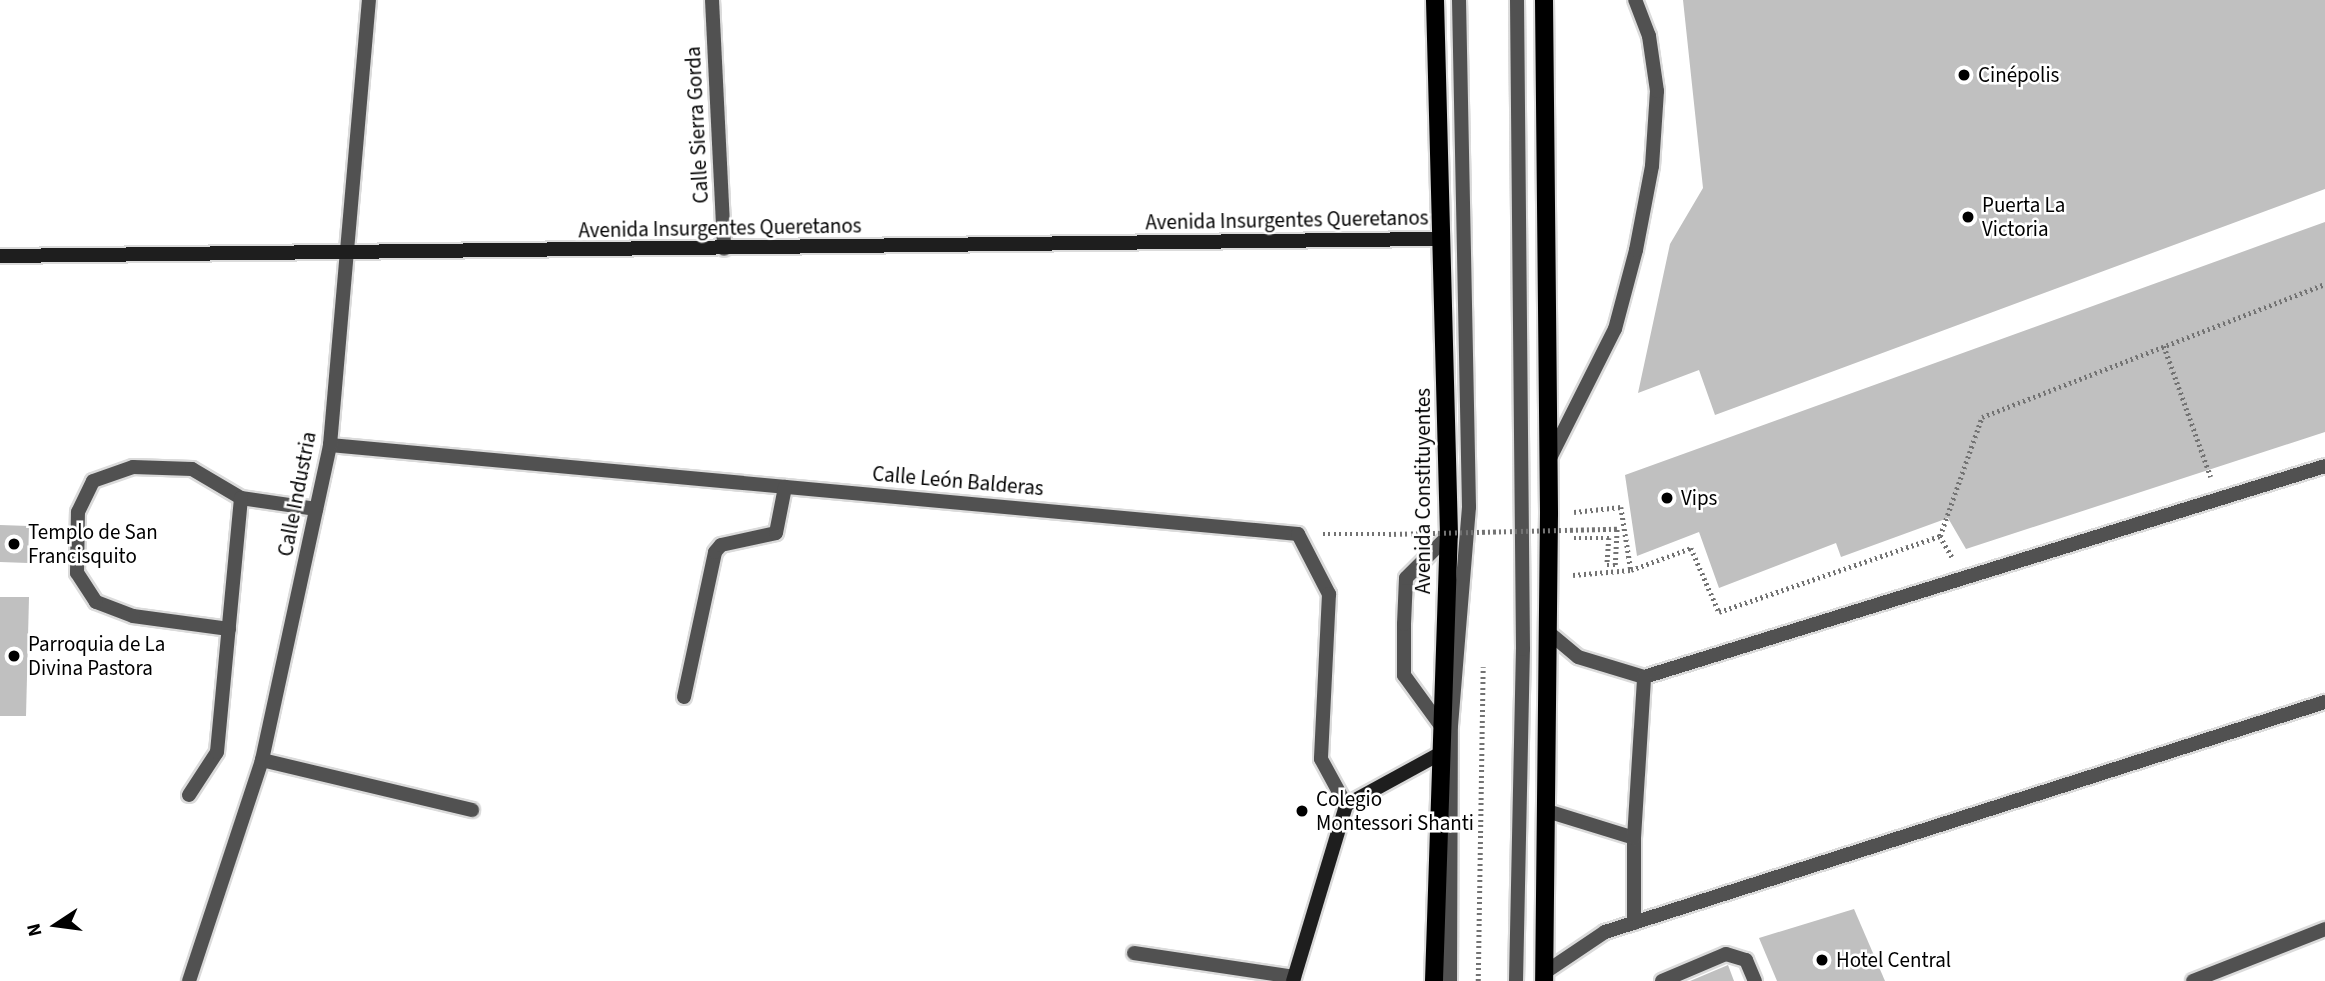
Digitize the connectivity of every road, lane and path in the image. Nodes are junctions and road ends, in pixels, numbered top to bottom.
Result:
1 (369, 0) edge
2 (712, 0) edge
3 (1435, 0) edge
4 (1459, 0) edge
5 (1517, 0) edge
6 (1544, 0) edge
7 (1635, 0) edge
8 (1441, 239) junction
9 (1466, 240) junction
10 (724, 249) junction
11 (350, 254) junction
12 (0, 256) edge
13 (2325, 284) edge
14 (2164, 346) junction
15 (330, 444) junction
16 (1549, 461) junction
17 (2325, 466) edge
18 (785, 487) junction
19 (240, 498) junction
20 (2220, 501) junction
21 (316, 509) junction
22 (1549, 514) junction
23 (1321, 534) dead end
24 (1449, 535) junction
25 (1940, 536) junction
26 (1549, 538) junction
27 (1631, 570) junction
28 (1548, 576) junction
29 (1965, 577) junction
30 (229, 629) junction
31 (1547, 631) junction
32 (1483, 658) dead end
33 (1644, 677) junction
34 (684, 697) dead end
35 (2325, 702) edge
36 (1441, 726) junction
37 (1441, 753) junction
38 (262, 761) junction
39 (189, 795) dead end
40 (1346, 805) junction
41 (472, 810) dead end
42 (1547, 811) junction
43 (1634, 838) junction
44 (1634, 923) junction
45 (2325, 929) edge
46 (1134, 953) dead end
47 (1544, 977) edge
48 (1294, 979) edge
49 (189, 981) edge
50 (1434, 981) edge
51 (1450, 981) edge
52 (1478, 981) edge
53 (1516, 981) edge
54 (1662, 981) edge
55 (1755, 981) edge
56 (2193, 981) edge

1 - 11 street, Calle Industria
2 - 10 street, Calle Sierra Gorda
3 - 8 main road, Avenida Constituyentes
4 - 9 street
5 - 53 street
6 - 16 main road
7 - 16 street
8 - 9 street
8 - 10 street, Avenida Insurgentes Queretanos
8 - 24 main road, Avenida Constituyentes
9 - 51 street
10 - 11 street, Avenida Insurgentes Queretanos
11 - 12 street, Avenida Insurgentes Queretanos
11 - 15 street, Calle Industria
13 - 14 path
14 - 20 path
14 - 25 path
15 - 18 street, Calle León Balderas
15 - 21 street, Calle Industria
16 - 22 main road
17 - 20 street
18 - 34 street
18 - 40 street, Calle León Balderas
19 - 21 street
19 - 30 street
19 - 30 street
20 - 29 street
21 - 38 street, Calle Industria
22 - 26 main road
22 - 27 path
23 - 26 path, bridge
24 - 36 main road, Avenida Constituyentes
24 - 36 street
25 - 27 path
25 - 29 path
26 - 28 main road
27 - 28 path
28 - 31 main road
29 - 33 street
30 - 39 street
31 - 33 street
31 - 42 main road
32 - 52 path
33 - 43 street
35 - 44 street
36 - 37 main road, Avenida Constituyentes
37 - 40 street
37 - 50 main road, Avenida Constituyentes
38 - 41 street
38 - 49 street, Calle Industria
40 - 48 street
42 - 43 street
42 - 47 main road
43 - 44 street
44 - 47 street
45 - 56 street
46 - 48 street
54 - 55 street

